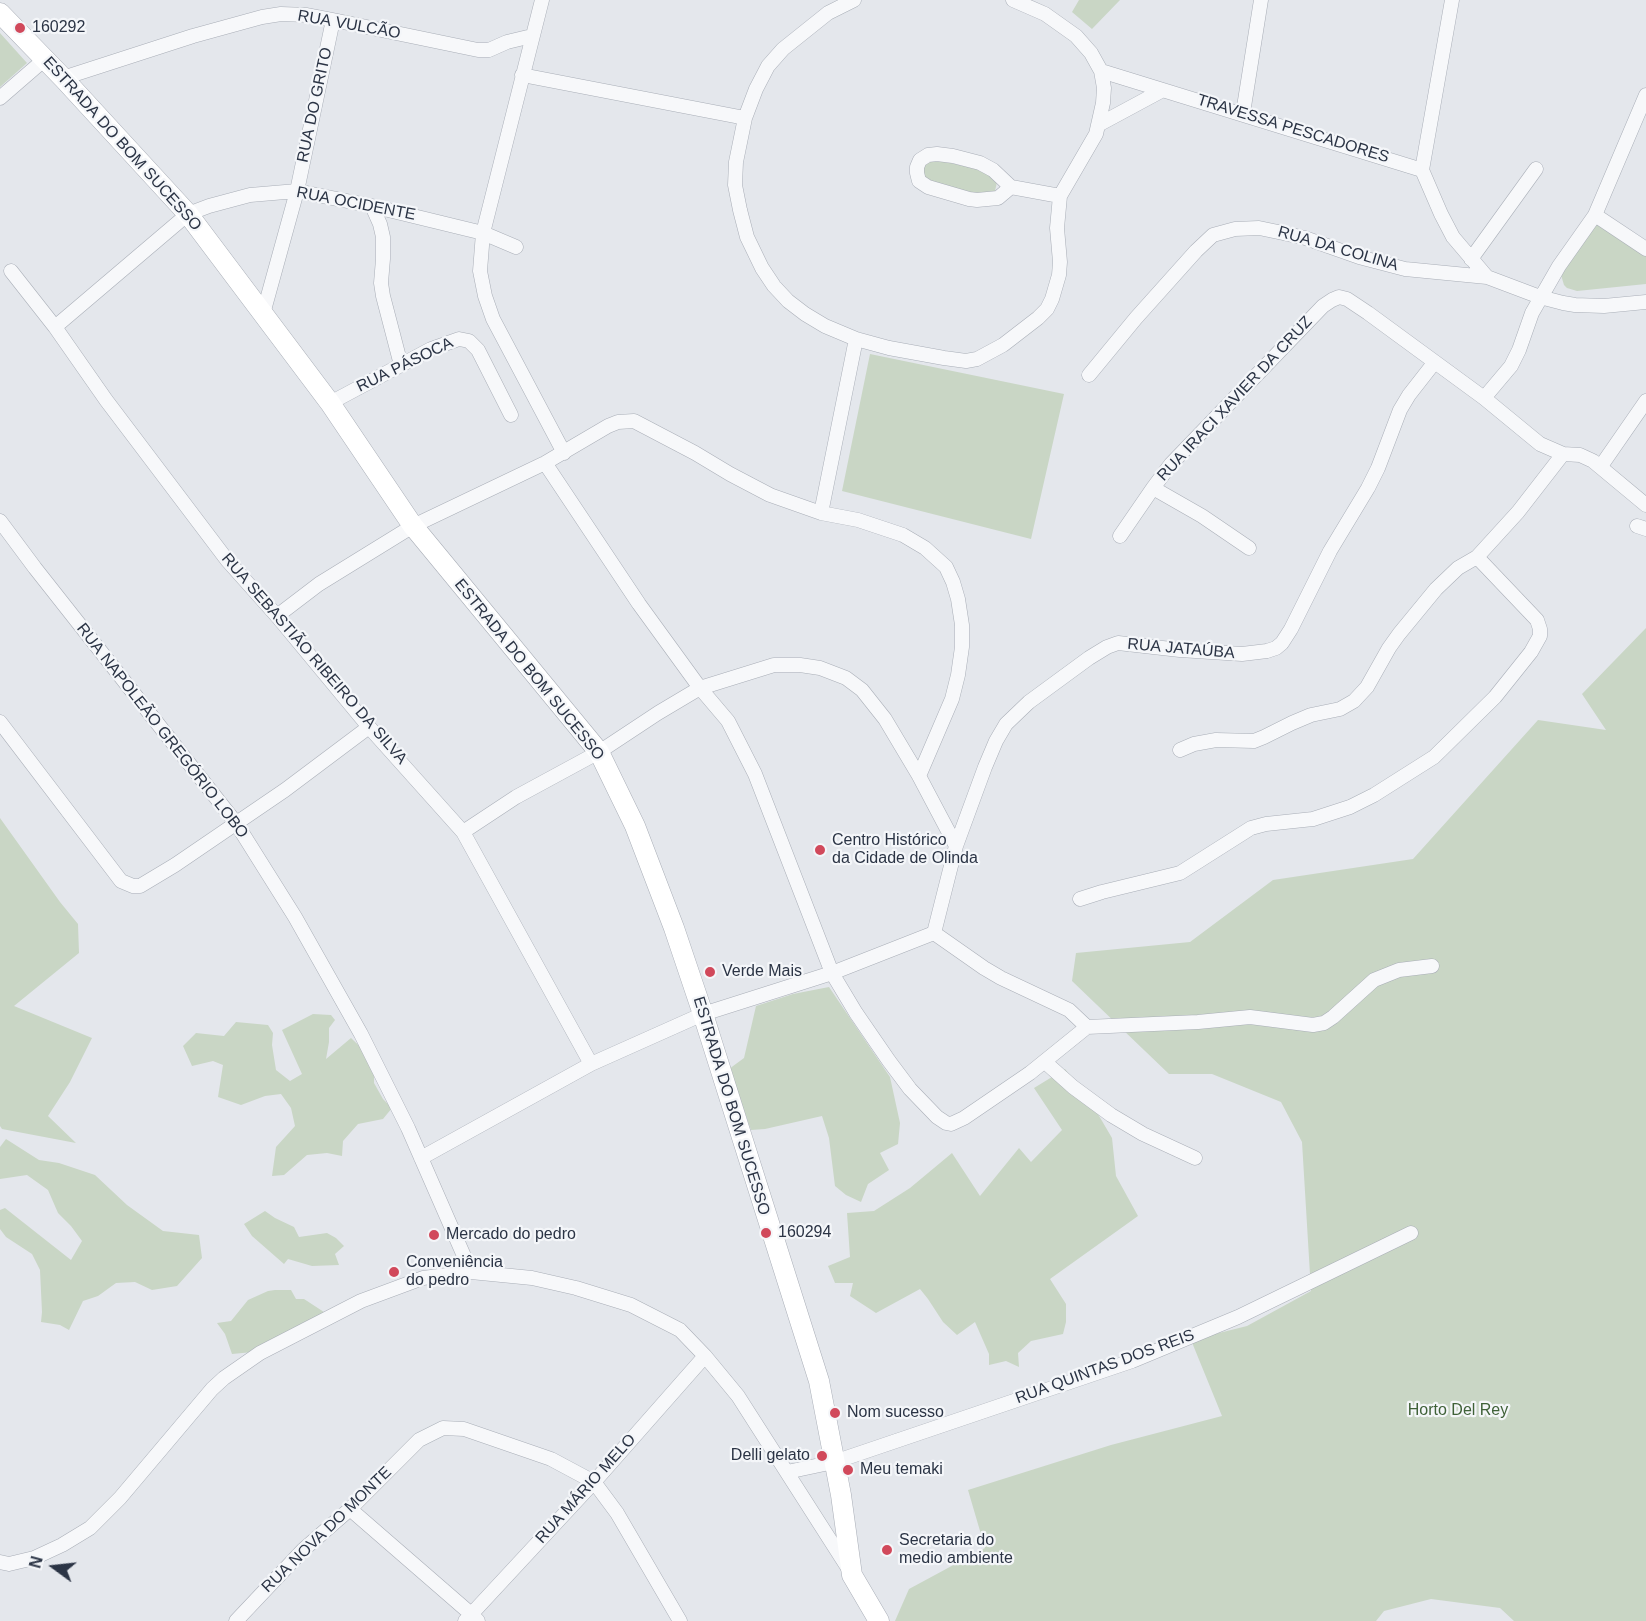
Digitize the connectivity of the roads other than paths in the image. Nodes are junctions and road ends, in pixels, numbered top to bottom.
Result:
1 (542, 0) edge
2 (854, 0) edge
3 (1013, 0) edge
4 (1261, 0) edge
5 (1452, 0) edge
6 (0, 13) edge
7 (333, 20) junction
8 (532, 36) junction
9 (45, 59) junction
10 (1101, 71) junction
11 (522, 75) junction
12 (63, 78) junction
13 (1163, 90) junction
14 (1646, 95) edge
15 (0, 98) edge
16 (1243, 114) junction
17 (745, 118) junction
18 (1098, 125) junction
19 (1536, 169) dead end
20 (1422, 170) junction
21 (1011, 187) junction
22 (297, 191) junction
23 (1060, 196) junction
24 (372, 206) junction
25 (188, 214) junction
26 (1595, 215) junction
27 (483, 233) junction
28 (516, 247) dead end
29 (1646, 249) edge
30 (1471, 259) junction
31 (11, 271) dead end
32 (1486, 277) junction
33 (1540, 297) junction
34 (1646, 302) edge
35 (263, 314) junction
36 (55, 327) junction
37 (856, 339) junction
38 (1434, 363) junction
39 (400, 365) junction
40 (1089, 375) dead end
41 (1484, 398) junction
42 (1646, 402) edge
43 (330, 403) junction
44 (511, 415) dead end
45 (564, 453) junction
46 (1563, 454) junction
47 (545, 463) junction
48 (1600, 466) junction
49 (1153, 488) junction
50 (1646, 505) edge
51 (821, 513) junction
52 (0, 521) edge
53 (413, 526) junction
54 (1120, 536) dead end
55 (1249, 548) dead end
56 (1477, 557) junction
57 (277, 616) junction
58 (700, 688) junction
59 (0, 722) edge
60 (369, 727) junction
61 (1180, 750) dead end
62 (599, 752) junction
63 (919, 776) junction
64 (236, 823) junction
65 (463, 832) junction
66 (956, 846) junction
67 (1080, 899) dead end
68 (934, 933) junction
69 (1432, 966) dead end
70 (832, 973) junction
71 (703, 1014) junction
72 (1086, 1027) junction
73 (1045, 1062) junction
74 (591, 1064) junction
75 (421, 1158) junction
76 (1195, 1158) dead end
77 (1411, 1233) dead end
78 (471, 1272) junction
79 (705, 1356) junction
80 (834, 1462) junction
81 (787, 1472) junction
82 (594, 1482) junction
83 (350, 1509) junction
84 (3, 1566) edge
85 (852, 1575) junction
86 (471, 1619) edge
87 (236, 1621) edge
88 (680, 1621) edge
89 (879, 1621) edge

1 - 8 street
2 - 17 street
3 - 10 street
4 - 16 street
5 - 20 street
6 - 9 street, ESTRADA DO BOM SUCESSO
7 - 8 street, RUA VULCÃO
7 - 12 street, RUA VULCÃO
7 - 22 street, RUA DO GRITO
8 - 11 street
9 - 12 street, ESTRADA DO BOM SUCESSO
9 - 15 street
10 - 13 street, TRAVESSA PESCADORES
10 - 18 street
11 - 17 street
11 - 27 street
12 - 25 street, ESTRADA DO BOM SUCESSO
13 - 16 street, TRAVESSA PESCADORES
13 - 18 street
14 - 26 street
16 - 20 street, TRAVESSA PESCADORES
17 - 37 street
18 - 23 street
19 - 30 street
20 - 30 street
21 - 21 street
21 - 23 street
22 - 24 street, RUA OCIDENTE
22 - 25 street, RUA OCIDENTE
22 - 35 street, RUA DO GRITO
23 - 37 street
24 - 27 street, RUA OCIDENTE
24 - 39 street
25 - 35 street, ESTRADA DO BOM SUCESSO
25 - 36 street, RUA OCIDENTE
26 - 29 street
26 - 33 street
27 - 28 street, RUA OCIDENTE
27 - 45 street
30 - 32 street
31 - 36 street, RUA SEBASTIÃO RIBEIRO DA SILVA
32 - 33 street, RUA DA COLINA
32 - 40 street, RUA DA COLINA
33 - 34 street, RUA DA COLINA
33 - 41 street
35 - 43 street, ESTRADA DO BOM SUCESSO
36 - 57 street, RUA SEBASTIÃO RIBEIRO DA SILVA
37 - 51 street
38 - 41 street
38 - 49 street, RUA IRACI XAVIER DA CRUZ
38 - 66 street, RUA JATAÚBA
39 - 43 street, RUA PÁSOCA
39 - 44 street, RUA PÁSOCA
41 - 46 street
42 - 48 street
43 - 53 street, ESTRADA DO BOM SUCESSO
45 - 47 street
45 - 51 street
46 - 48 street
46 - 56 street
47 - 53 street
47 - 58 street
48 - 50 street
49 - 54 street, RUA IRACI XAVIER DA CRUZ
49 - 55 street
51 - 63 street
52 - 64 street, RUA NAPOLEÃO GREGÓRIO LOBO
53 - 57 street
53 - 62 street, ESTRADA DO BOM SUCESSO
56 - 61 street
56 - 67 street
57 - 60 street, RUA SEBASTIÃO RIBEIRO DA SILVA
58 - 62 street
58 - 63 street
58 - 70 street
59 - 64 street
60 - 64 street
60 - 65 street, RUA SEBASTIÃO RIBEIRO DA SILVA
62 - 65 street
62 - 71 street, ESTRADA DO BOM SUCESSO
63 - 66 street
64 - 75 street, RUA NAPOLEÃO GREGÓRIO LOBO
65 - 74 street, RUA SEBASTIÃO RIBEIRO DA SILVA
66 - 68 street, RUA JATAÚBA
68 - 70 street
68 - 72 street
69 - 72 street
70 - 71 street
70 - 73 street
71 - 74 street
71 - 80 street, ESTRADA DO BOM SUCESSO
72 - 73 street
73 - 76 street
74 - 75 street
75 - 78 street, RUA NAPOLEÃO GREGÓRIO LOBO
77 - 80 street, RUA QUINTAS DOS REIS
78 - 79 street
78 - 84 street
79 - 81 street
79 - 82 street, RUA MÁRIO MELO
80 - 81 street, RUA QUINTAS DOS REIS
80 - 85 street, ESTRADA DO BOM SUCESSO
81 - 85 street
82 - 83 street, RUA NOVA DO MONTE
82 - 86 street, RUA MÁRIO MELO
82 - 88 street
83 - 86 street
83 - 87 street, RUA NOVA DO MONTE
85 - 89 street, ESTRADA DO BOM SUCESSO

